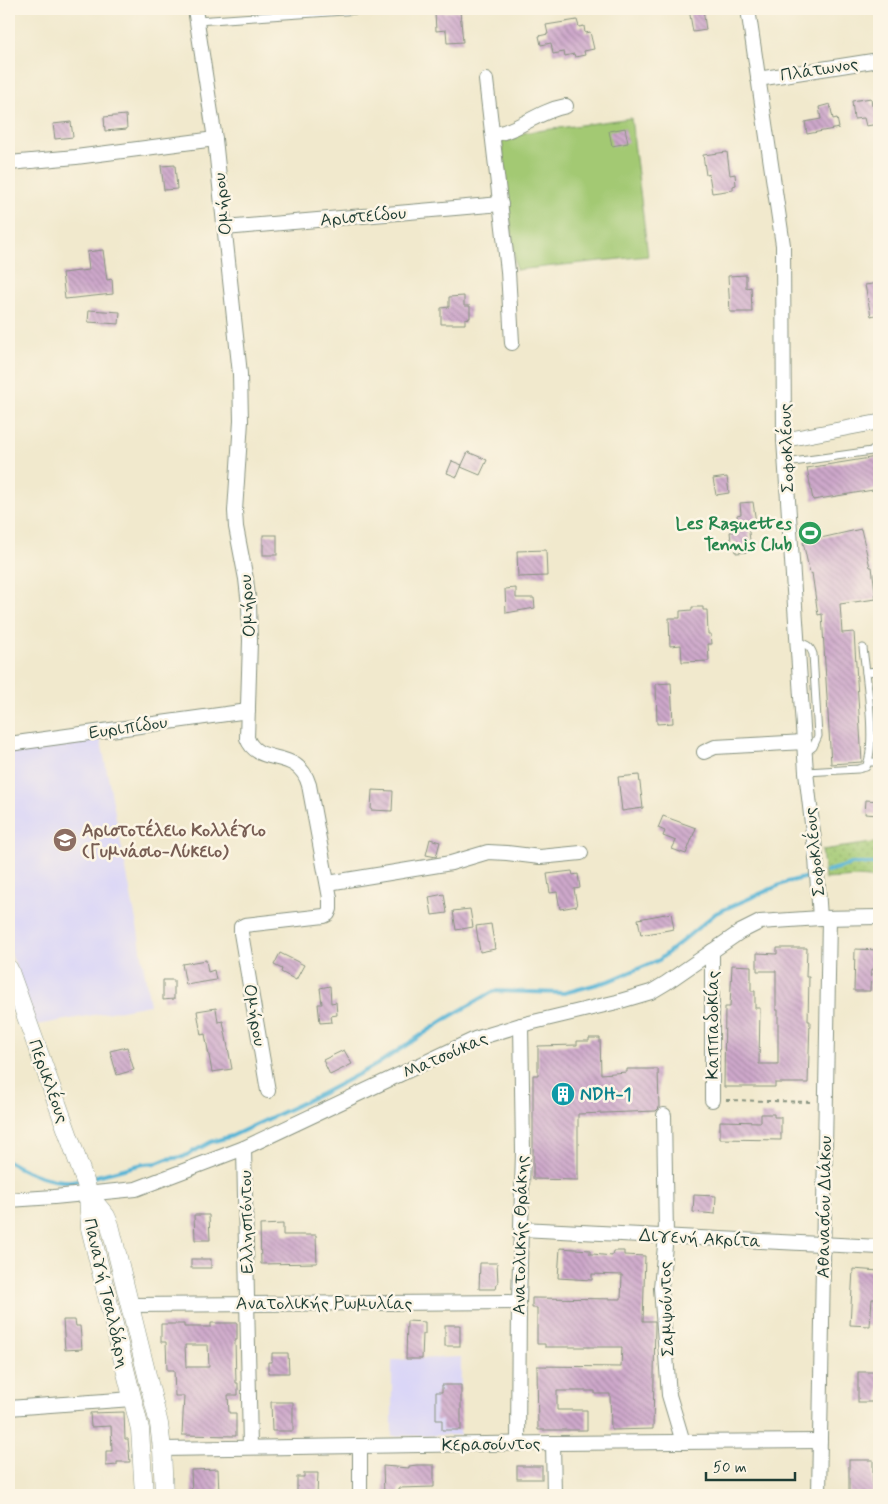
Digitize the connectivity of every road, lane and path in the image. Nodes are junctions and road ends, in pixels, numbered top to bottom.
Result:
1 (374, 9) edge
2 (748, 9) edge
3 (196, 15) edge
4 (879, 60) edge
5 (758, 79) junction
6 (486, 80) dead end
7 (566, 106) dead end
8 (493, 135) junction
9 (215, 139) junction
10 (9, 163) edge
11 (501, 204) junction
12 (225, 228) junction
13 (512, 342) dead end
14 (879, 422) edge
15 (784, 440) junction
16 (879, 450) edge
17 (786, 464) junction
18 (863, 648) dead end
19 (879, 671) edge
20 (866, 672) junction
21 (248, 711) junction
22 (9, 744) edge
23 (804, 748) junction
24 (704, 752) dead end
25 (868, 762) junction
26 (879, 762) edge
27 (806, 772) junction
28 (581, 853) dead end
29 (328, 882) junction
30 (879, 917) edge
31 (825, 918) junction
32 (712, 951) junction
33 (9, 969) edge
34 (521, 1025) junction
35 (268, 1091) dead end
36 (712, 1100) joint
37 (826, 1102) junction
38 (664, 1115) dead end
39 (244, 1148) junction
40 (87, 1189) junction
41 (9, 1200) edge
42 (521, 1229) junction
43 (666, 1235) junction
44 (824, 1244) junction
45 (879, 1247) edge
46 (518, 1302) junction
47 (248, 1304) junction
48 (130, 1305) junction
49 (132, 1399) junction
50 (9, 1408) edge
51 (820, 1441) junction
52 (683, 1442) junction
53 (553, 1443) junction
54 (518, 1444) junction
55 (360, 1446) junction
56 (250, 1447) junction
57 (162, 1449) junction
58 (144, 1495) edge
59 (164, 1495) edge
60 (360, 1495) edge
61 (554, 1495) edge
62 (819, 1495) edge

1 - 3 lane
2 - 5 street, Σοφοκλέους
3 - 9 street, Ομήρου
4 - 5 street, Πλάτωνος
5 - 15 street, Σοφοκλέους
6 - 8 street
7 - 8 street
8 - 11 street
9 - 10 street
9 - 12 street, Ομήρου
11 - 12 street, Αριστείδου
11 - 13 street
12 - 21 street, Ομήρου
14 - 15 street
15 - 17 street, Σοφοκλέους
16 - 17 lane
17 - 23 street, Σοφοκλέους
18 - 20 lane
19 - 20 lane
20 - 25 lane
21 - 22 street, Ευριπίδου
21 - 29 street, Ομήρου
23 - 24 street
23 - 27 street, Σοφοκλέους
25 - 26 lane
25 - 27 lane
27 - 31 street, Σοφοκλέους
28 - 29 street
29 - 35 street, Ομήρου
30 - 31 street, Ματσούκας
31 - 32 street, Ματσούκας
31 - 37 street, Αθανασίου Διάκου
32 - 34 street, Ματσούκας
32 - 36 street, Καππαδοκίας
33 - 40 street, Περικλέους
34 - 39 street, Ματσούκας
34 - 42 street, Ανατολικής Θράκης
36 - 37 path
37 - 44 street, Αθανασίου Διάκου
38 - 43 street, Σαμψούντος
39 - 40 street, Ματσούκας
39 - 47 street, Ελλησπόντου
40 - 41 street, Ματσούκας
40 - 48 street, Παναγή Τσαλδάρη
40 - 49 street, Παναγή Τσαλδάρη
42 - 43 street, Διγενή Ακρίτα
42 - 46 street, Ανατολικής Θράκης
43 - 44 street, Διγενή Ακρίτα
43 - 52 street, Σαμψούντος
44 - 45 street, Διγενή Ακρίτα
44 - 51 street, Αθανασίου Διάκου
46 - 47 street, Ανατολικής Ρωμυλίας
46 - 54 street, Ανατολικής Θράκης
47 - 48 street, Ανατολικής Ρωμυλίας
47 - 56 street, Ελλησπόντου
48 - 57 street, Παναγή Τσαλδάρη
49 - 50 street
49 - 58 street, Παναγή Τσαλδάρη
51 - 52 street, Κερασούντος
51 - 62 street, Αθανασίου Διάκου
52 - 53 street, Κερασούντος
53 - 54 street, Κερασούντος
53 - 61 street
54 - 55 street, Κερασούντος
55 - 56 street, Κερασούντος
55 - 60 street
56 - 57 street, Κερασούντος
57 - 59 street, Παναγή Τσαλδάρη

